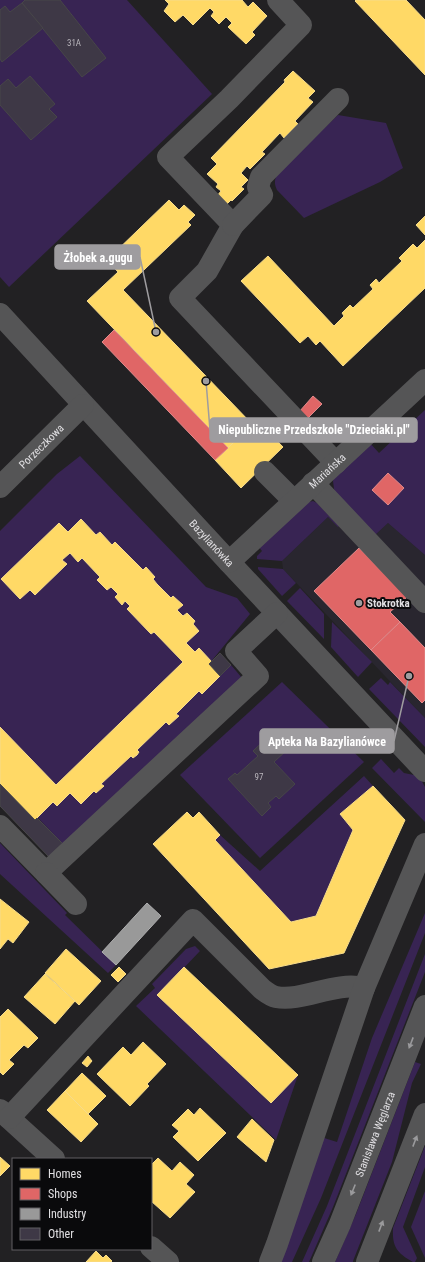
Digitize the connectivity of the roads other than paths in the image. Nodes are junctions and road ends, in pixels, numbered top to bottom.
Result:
1 (278, 0) edge
2 (338, 99) dead end
3 (232, 225) junction
4 (0, 314) edge
5 (425, 380) edge
6 (83, 405) junction
7 (336, 463) junction
8 (265, 472) dead end
9 (313, 484) junction
10 (0, 487) edge
11 (294, 502) junction
12 (229, 562) junction
13 (425, 602) edge
14 (277, 613) junction
15 (425, 771) edge
16 (0, 826) edge
17 (425, 844) edge
18 (46, 873) junction
19 (76, 904) dead end
20 (364, 988) junction
21 (425, 1006) edge
22 (4, 1114) edge
23 (425, 1114) edge
24 (53, 1158) edge
25 (152, 1248) edge
26 (273, 1253) edge
27 (168, 1262) edge
28 (323, 1262) edge
29 (367, 1262) edge

1 - 3 street
2 - 3 street
3 - 7 street
4 - 6 street, Bazylianówka
5 - 7 street, Mariańska
6 - 10 street, Porzeczkowa
6 - 12 street, Bazylianówka
7 - 9 street, Mariańska
8 - 11 street
9 - 11 street, Mariańska
9 - 13 street
11 - 12 street, Mariańska
12 - 14 street, Bazylianówka
14 - 15 street, Bazylianówka
14 - 18 street
16 - 18 street
17 - 20 street
18 - 19 street
20 - 22 street
20 - 26 street
21 -> 28 street, Stanisława Węglarza
22 - 24 street
29 -> 23 street
25 - 27 street

